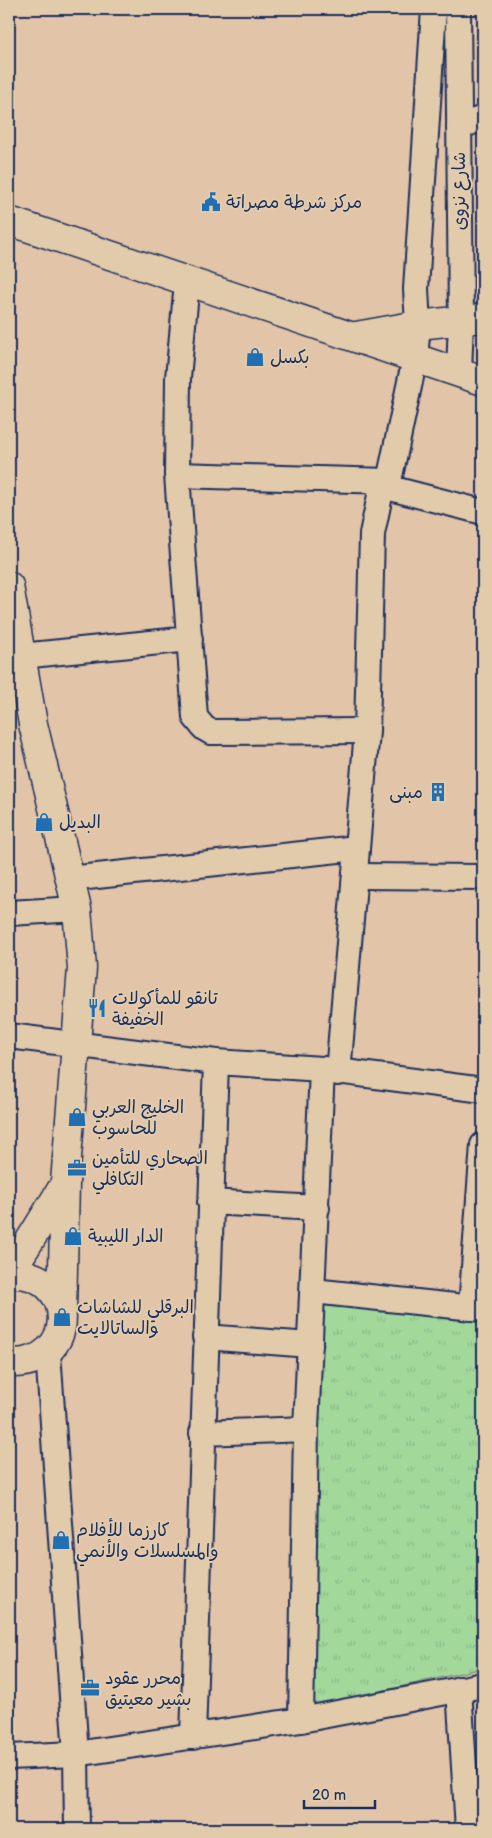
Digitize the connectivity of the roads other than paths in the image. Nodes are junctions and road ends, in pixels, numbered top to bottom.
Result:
1 (434, 9) edge
2 (458, 9) edge
3 (483, 118) edge
4 (459, 127) junction
5 (14, 227) edge
6 (186, 282) junction
7 (472, 319) edge
8 (418, 325) junction
9 (353, 337) junction
10 (415, 358) junction
11 (471, 377) edge
12 (177, 475) junction
13 (385, 483) junction
14 (483, 512) edge
15 (9, 586) edge
16 (190, 639) junction
17 (21, 656) junction
18 (367, 731) junction
19 (357, 848) junction
20 (356, 876) junction
21 (483, 877) edge
22 (69, 879) junction
23 (77, 909) junction
24 (9, 913) edge
25 (9, 1036) edge
26 (77, 1044) junction
27 (216, 1062) junction
28 (330, 1071) junction
29 (483, 1090) edge
30 (483, 1144) edge
31 (65, 1183) junction
32 (210, 1202) junction
33 (316, 1208) junction
34 (9, 1274) edge
35 (313, 1291) junction
36 (477, 1308) edge
37 (62, 1311) junction
38 (205, 1337) junction
39 (310, 1345) junction
40 (48, 1352) junction
41 (9, 1363) edge
42 (306, 1429) junction
43 (202, 1434) junction
44 (483, 1685) edge
45 (459, 1689) junction
46 (301, 1720) junction
47 (193, 1737) junction
48 (76, 1754) junction
49 (9, 1757) edge
50 (77, 1829) edge
51 (468, 1829) edge

1 - 8 street, شارع نزوى
2 - 4 street, شارع نزوى
3 - 4 street
4 - 7 street, شارع نزوى
5 - 6 main road
6 - 9 main road
6 - 12 street
7 - 8 main road
7 - 11 street, شارع نزوى
8 - 9 main road
8 - 10 street, شارع نزوى
9 - 10 main road
10 - 11 main road
10 - 13 street, شارع نزوى
12 - 13 street
12 - 16 street
13 - 14 street
13 - 18 street, شارع نزوى
15 - 17 main road
16 - 17 street
16 - 18 street
17 - 22 main road
18 - 19 street, شارع نزوى
19 - 20 street, شارع نزوى
19 - 22 street
20 - 21 street
20 - 28 street, شارع نزوى
22 - 23 main road
23 - 24 street
23 - 26 main road
25 - 26 street
26 - 27 street
26 - 31 main road
27 - 28 street
27 - 32 street
28 - 29 street
28 - 33 street, شارع نزوى
30 - 36 street
31 - 34 main road
31 - 37 main road
32 - 33 street
32 - 38 street
33 - 35 street, شارع نزوى
34 - 37 main road
35 - 36 street
35 - 39 street, شارع نزوى
37 - 40 main road
38 - 39 street
38 - 43 street
39 - 42 street, شارع نزوى
40 - 41 main road
40 - 48 street
42 - 43 street
42 - 46 street, شارع نزوى
43 - 47 street
44 - 45 street
45 - 46 street
45 - 51 street
46 - 47 street
47 - 48 street
48 - 49 street
48 - 50 street

